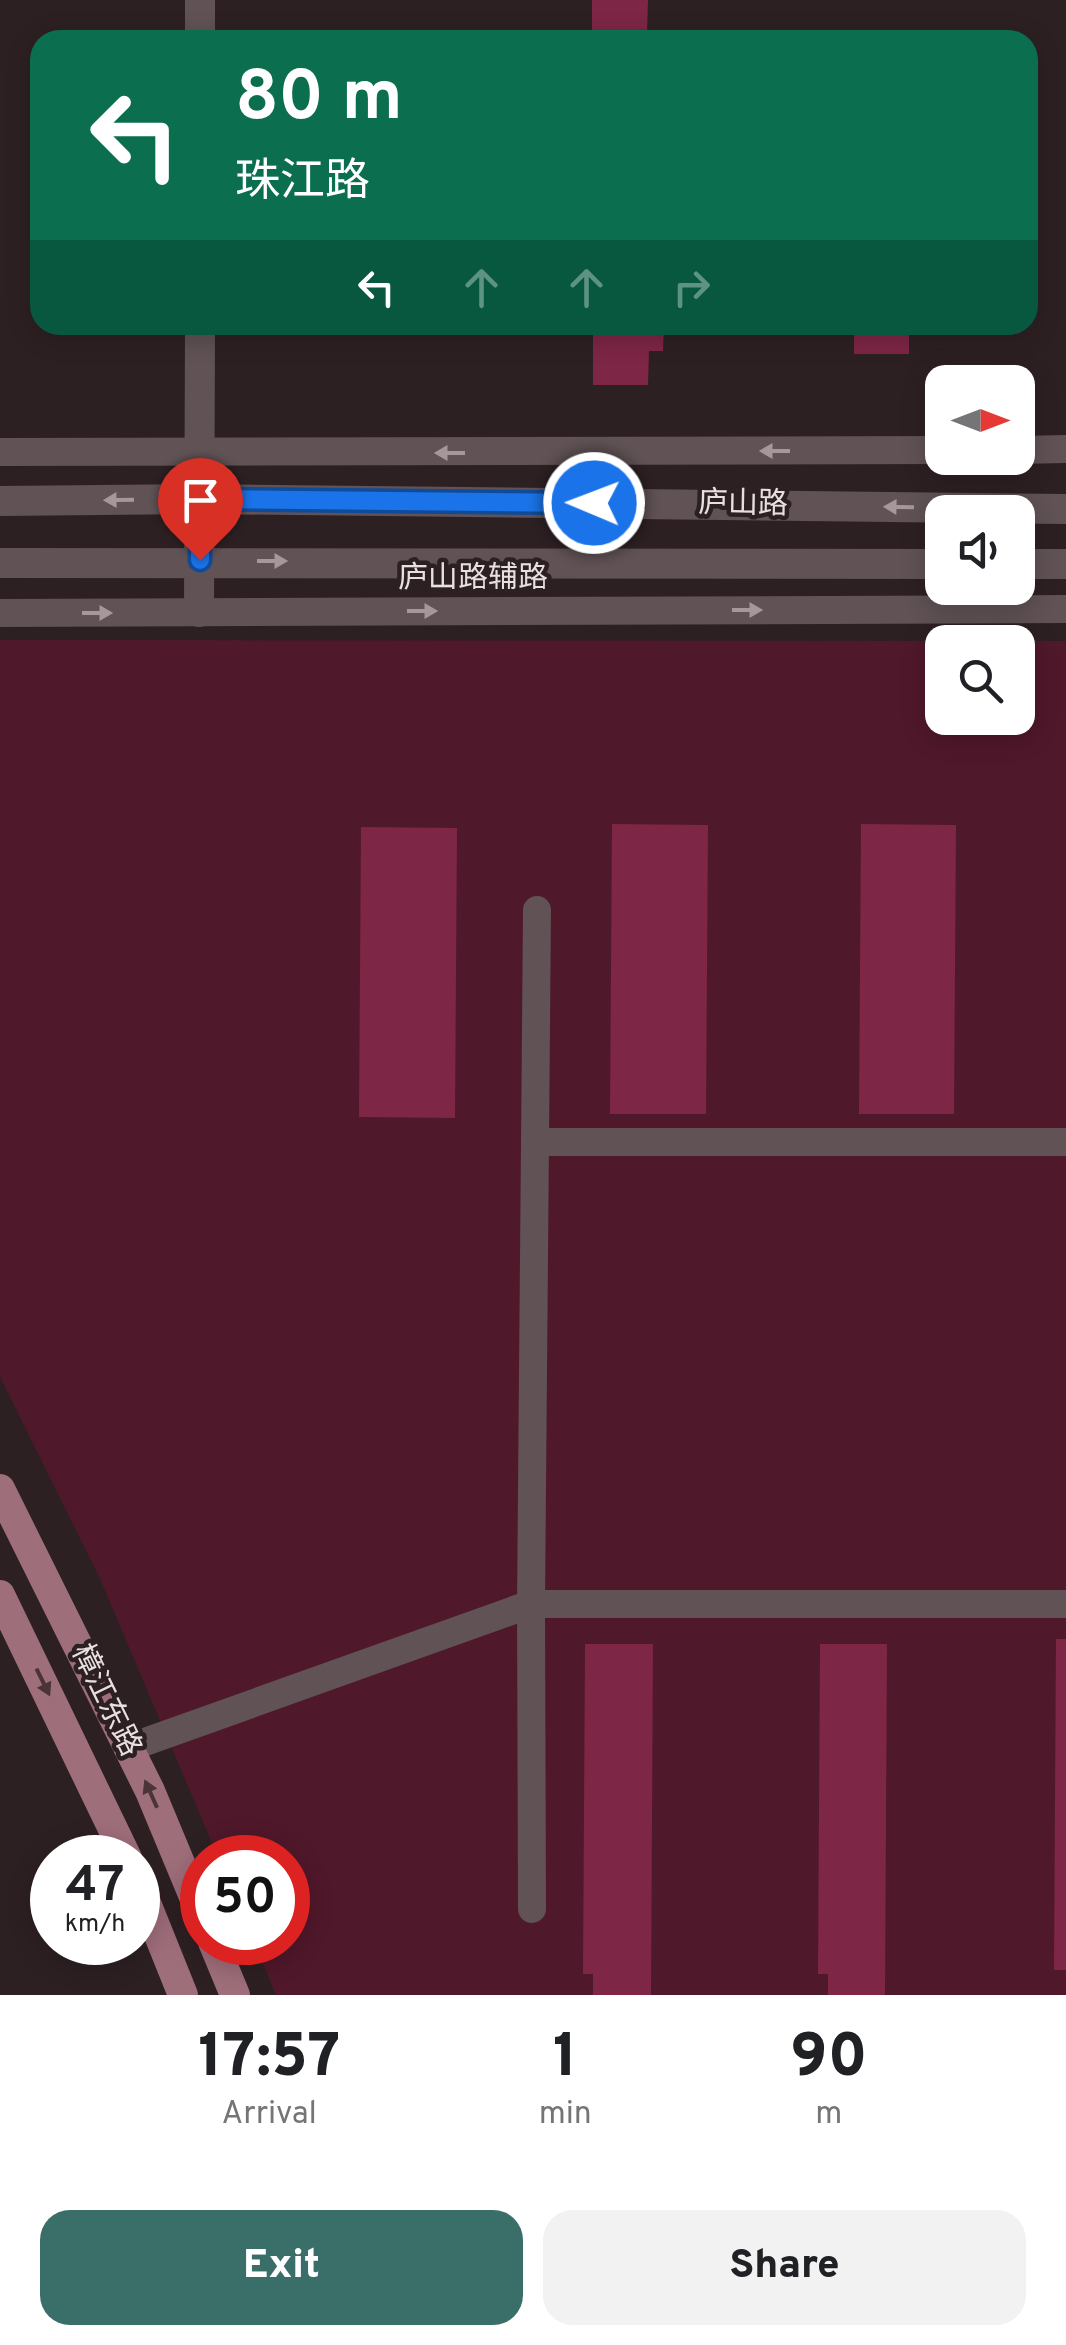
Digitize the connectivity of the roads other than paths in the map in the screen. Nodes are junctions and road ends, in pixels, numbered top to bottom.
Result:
1 (200, 0) edge
2 (200, 30) edge
3 (200, 335) edge
4 (925, 450) edge
5 (1035, 450) edge
6 (1066, 450) edge
7 (0, 452) edge
8 (200, 453) junction
9 (200, 499) junction
10 (0, 501) edge
11 (1066, 509) edge
12 (200, 560) junction
13 (0, 563) edge
14 (925, 564) edge
15 (1035, 564) edge
16 (1066, 564) edge
17 (1066, 609) edge
18 (199, 612) junction
19 (0, 613) edge
20 (537, 910) dead end
21 (535, 1142) junction
22 (1066, 1142) edge
23 (0, 1489) edge
24 (0, 1594) edge
25 (531, 1604) junction
26 (1066, 1604) edge
27 (128, 1748) junction
28 (116, 1835) edge
29 (180, 1866) edge
30 (532, 1909) dead end
31 (160, 1937) edge
32 (224, 1965) edge
33 (183, 1995) edge
34 (236, 1995) edge

1 - 2 main road
3 - 8 main road
4 -> 8 street
5 - 6 street
7 - 8 street
8 - 9 main road
9 -> 10 main road, 庐山路
11 -> 9 main road, 庐山路
9 - 12 main road
12 - 13 main road, 庐山路
12 -> 14 main road, 庐山路
12 - 18 main road
15 - 16 main road
18 -> 17 street, 庐山路辅路
19 -> 18 street, 庐山路辅路
20 - 21 street
21 - 22 street
21 - 25 street
23 - 27 main road, 樟江东路
24 -> 28 main road, 樟江东路
25 - 26 street
25 - 27 street
25 - 30 street
29 -> 27 main road, 樟江东路
31 - 33 main road
32 - 34 main road

